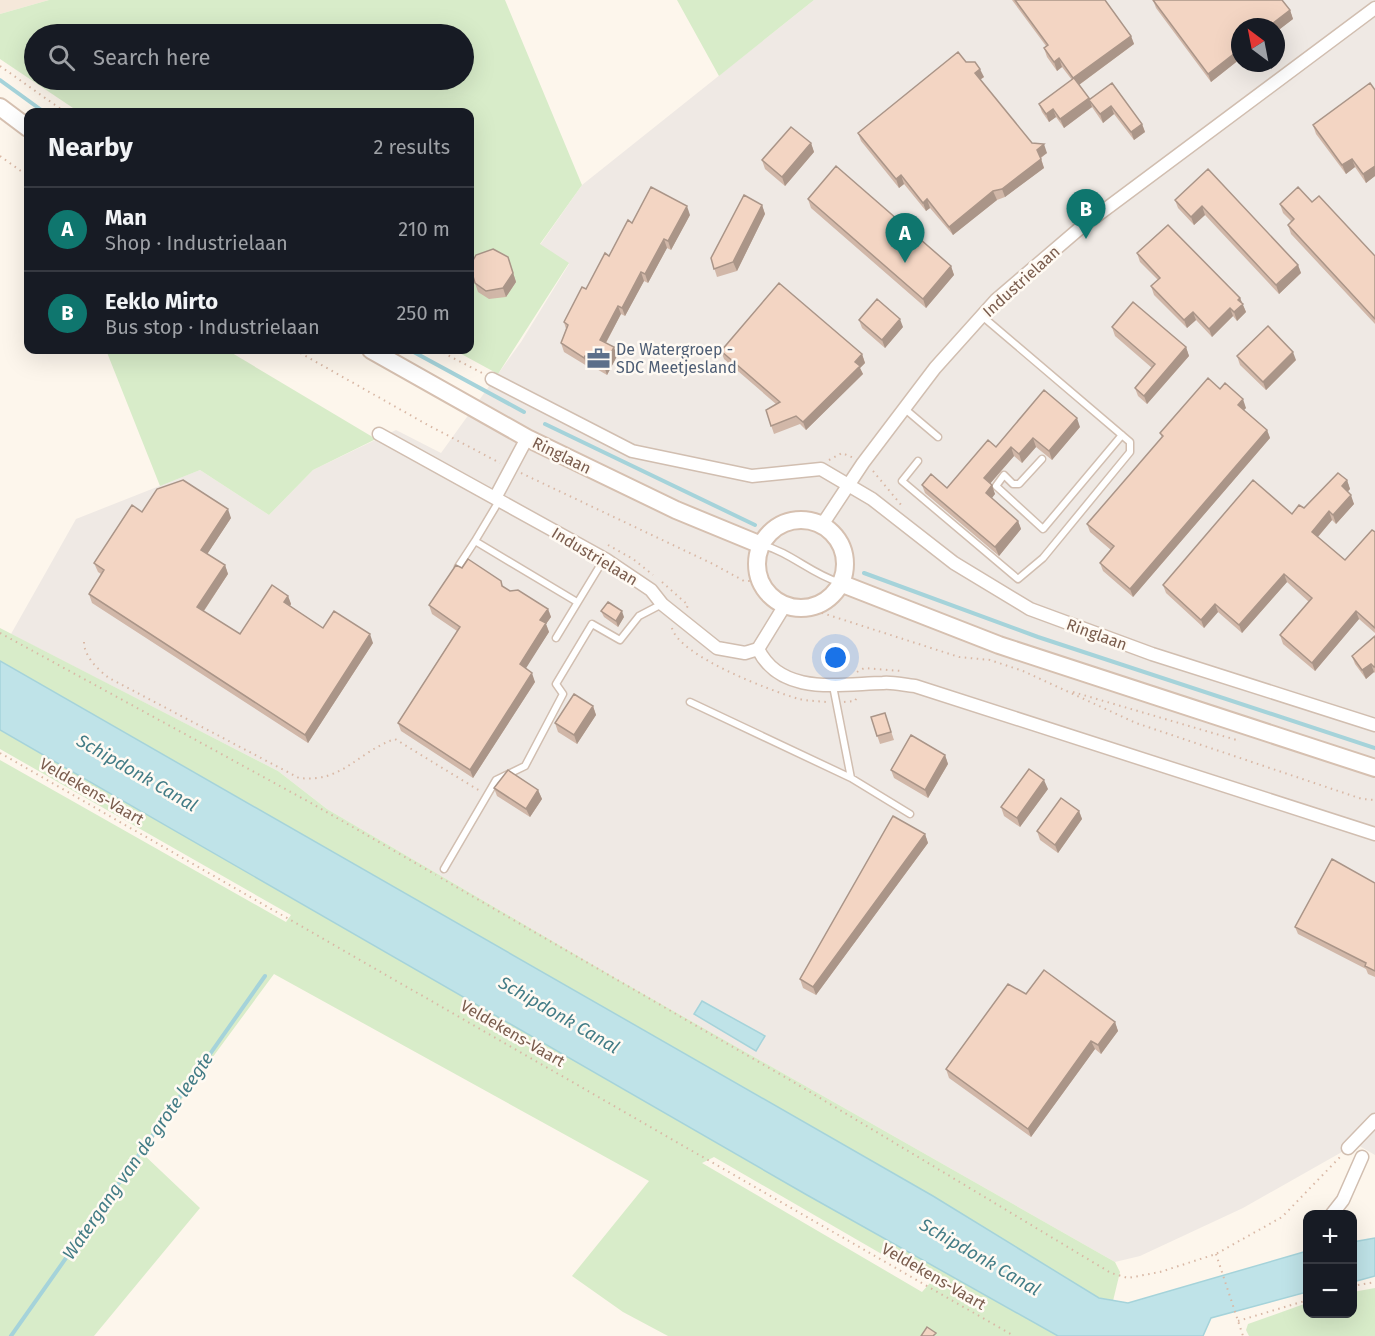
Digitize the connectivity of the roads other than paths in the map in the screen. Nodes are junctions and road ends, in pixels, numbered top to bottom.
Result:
1 (1375, 8) edge
2 (0, 108) edge
3 (24, 125) edge
4 (981, 316) junction
5 (378, 354) edge
6 (492, 379) road end
7 (904, 408) junction
8 (379, 434) dead end
9 (1122, 435) junction
10 (938, 437) dead end
11 (527, 438) junction
12 (1042, 459) dead end
13 (918, 461) dead end
14 (849, 484) junction
15 (497, 499) junction
16 (822, 525) junction
17 (475, 542) junction
18 (761, 544) junction
19 (604, 559) junction
20 (458, 567) edge
21 (840, 583) junction
22 (577, 602) junction
23 (662, 604) junction
24 (785, 605) junction
25 (556, 638) dead end
26 (758, 648) junction
27 (833, 686) junction
28 (690, 702) dead end
29 (1375, 725) edge
30 (1375, 768) edge
31 (852, 778) junction
32 (910, 814) dead end
33 (1375, 834) edge
34 (444, 869) dead end
35 (1375, 1120) edge
36 (1348, 1149) road end
37 (1362, 1157) dead end
38 (1336, 1210) edge

1 - 4 street, Industrielaan
2 - 3 main road
4 - 7 street, Industrielaan
4 - 9 lane
5 - 11 main road, Ringlaan
6 - 14 street
7 - 10 lane
7 - 14 street, Industrielaan
8 - 15 street, Industrielaan
9 - 12 lane
9 - 13 lane
11 - 15 street
11 - 18 main road, Ringlaan
14 - 16 street, Industrielaan
14 - 29 street, Ringlaan
15 - 17 lane
15 - 19 street, Industrielaan
16 - 18 main road
16 - 21 main road
17 - 20 lane
17 - 22 lane
18 - 21 lane
18 - 24 main road
19 - 22 lane
19 - 23 street, Industrielaan
21 - 24 main road
21 - 30 main road
22 - 25 lane
23 - 26 street, Industrielaan
23 - 34 lane
24 - 26 street
26 - 27 street
27 - 31 lane
27 - 33 street
28 - 31 lane
31 - 32 lane
35 - 36 street
37 - 38 street

